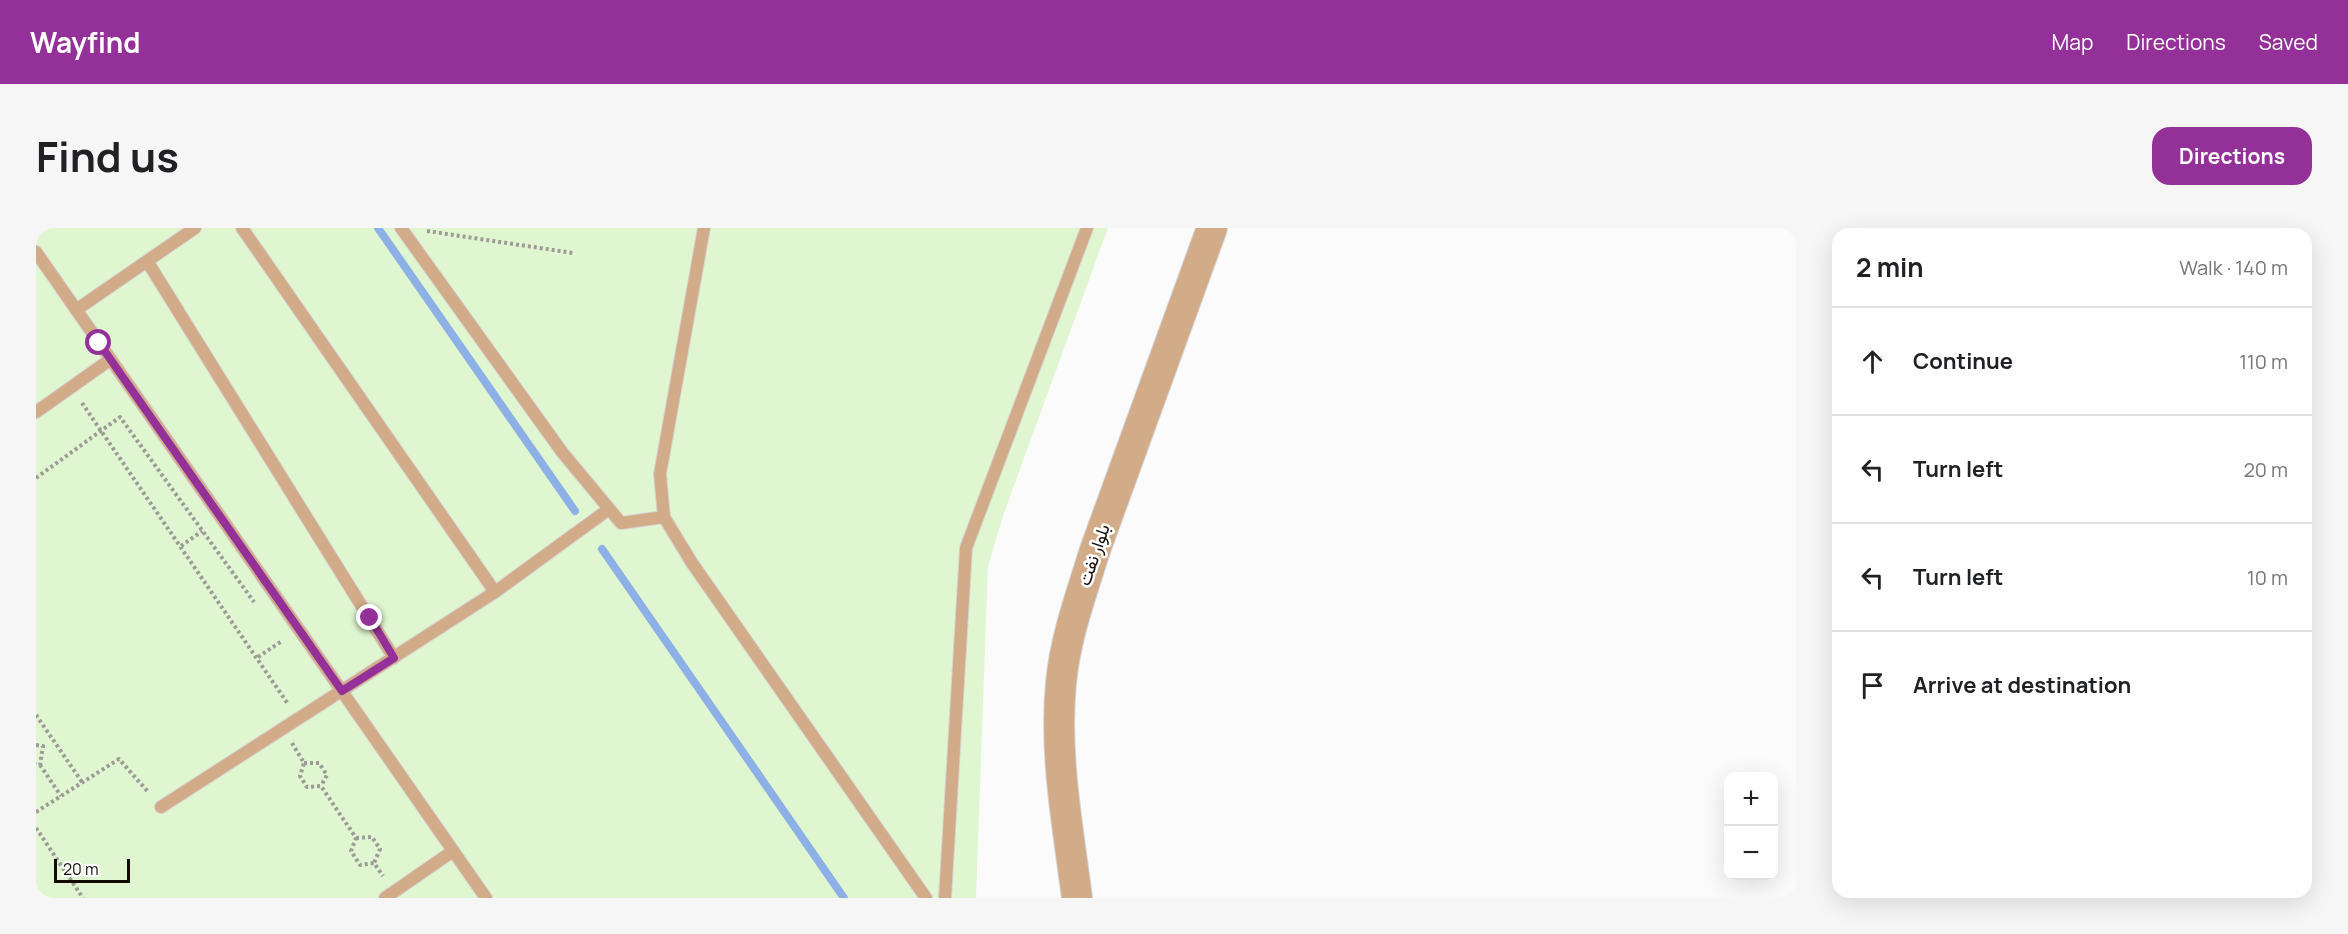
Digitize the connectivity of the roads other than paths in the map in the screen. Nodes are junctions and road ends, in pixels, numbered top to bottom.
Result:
1 (195, 228) edge
2 (242, 228) edge
3 (401, 228) edge
4 (704, 228) edge
5 (1087, 228) edge
6 (1212, 228) edge
7 (36, 252) edge
8 (147, 261) junction
9 (76, 310) junction
10 (111, 359) junction
11 (36, 412) edge
12 (609, 509) junction
13 (664, 517) junction
14 (495, 592) junction
15 (394, 658) junction
16 (342, 691) junction
17 (161, 807) road end
18 (453, 851) junction
19 (389, 895) edge
20 (486, 898) edge
21 (926, 898) edge
22 (945, 898) edge
23 (1077, 898) edge

1 - 8 lane
2 - 14 lane
3 - 12 lane
4 - 13 lane
5 - 22 lane
6 - 23 street, بلوار نفت
7 - 9 lane
8 - 9 lane
8 - 15 lane
9 - 10 lane
10 - 11 lane
10 - 16 lane
12 - 13 lane
12 - 14 lane
13 - 21 lane
14 - 15 lane
15 - 16 lane
16 - 17 lane
16 - 18 lane
18 - 19 lane
18 - 20 lane

